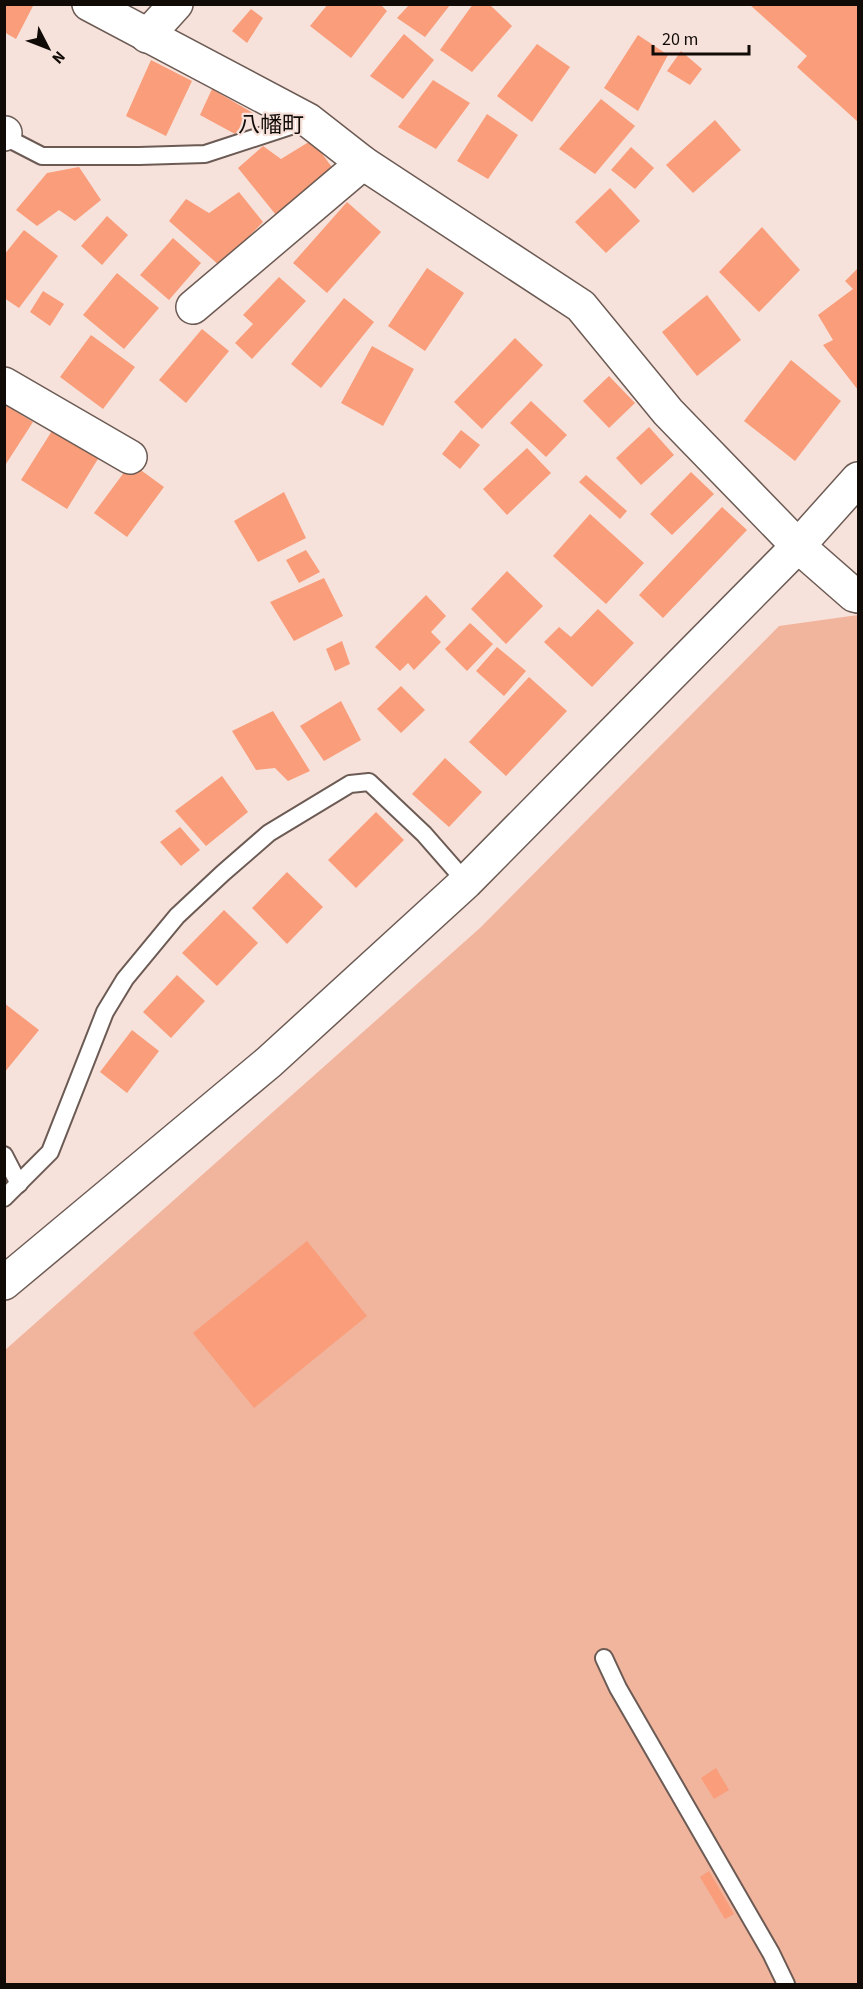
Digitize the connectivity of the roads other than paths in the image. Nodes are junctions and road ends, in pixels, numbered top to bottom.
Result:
1 (89, 4) edge
2 (176, 4) edge
3 (147, 36) junction
4 (308, 120) junction
5 (5, 133) edge
6 (363, 163) junction
7 (193, 307) dead end
8 (4, 384) edge
9 (130, 457) dead end
10 (858, 479) edge
11 (798, 546) junction
12 (858, 596) edge
13 (466, 882) junction
14 (4, 1155) edge
15 (19, 1184) junction
16 (4, 1198) edge
17 (4, 1283) edge
18 (604, 1658) dead end
19 (786, 1984) edge

1 - 3 street
2 - 3 street
3 - 4 street
4 - 5 lane
4 - 6 street
6 - 7 street
6 - 11 street
8 - 9 street
10 - 11 street
11 - 12 street
11 - 13 street
13 - 15 lane
13 - 17 street
14 - 15 lane
15 - 16 lane
18 - 19 lane

